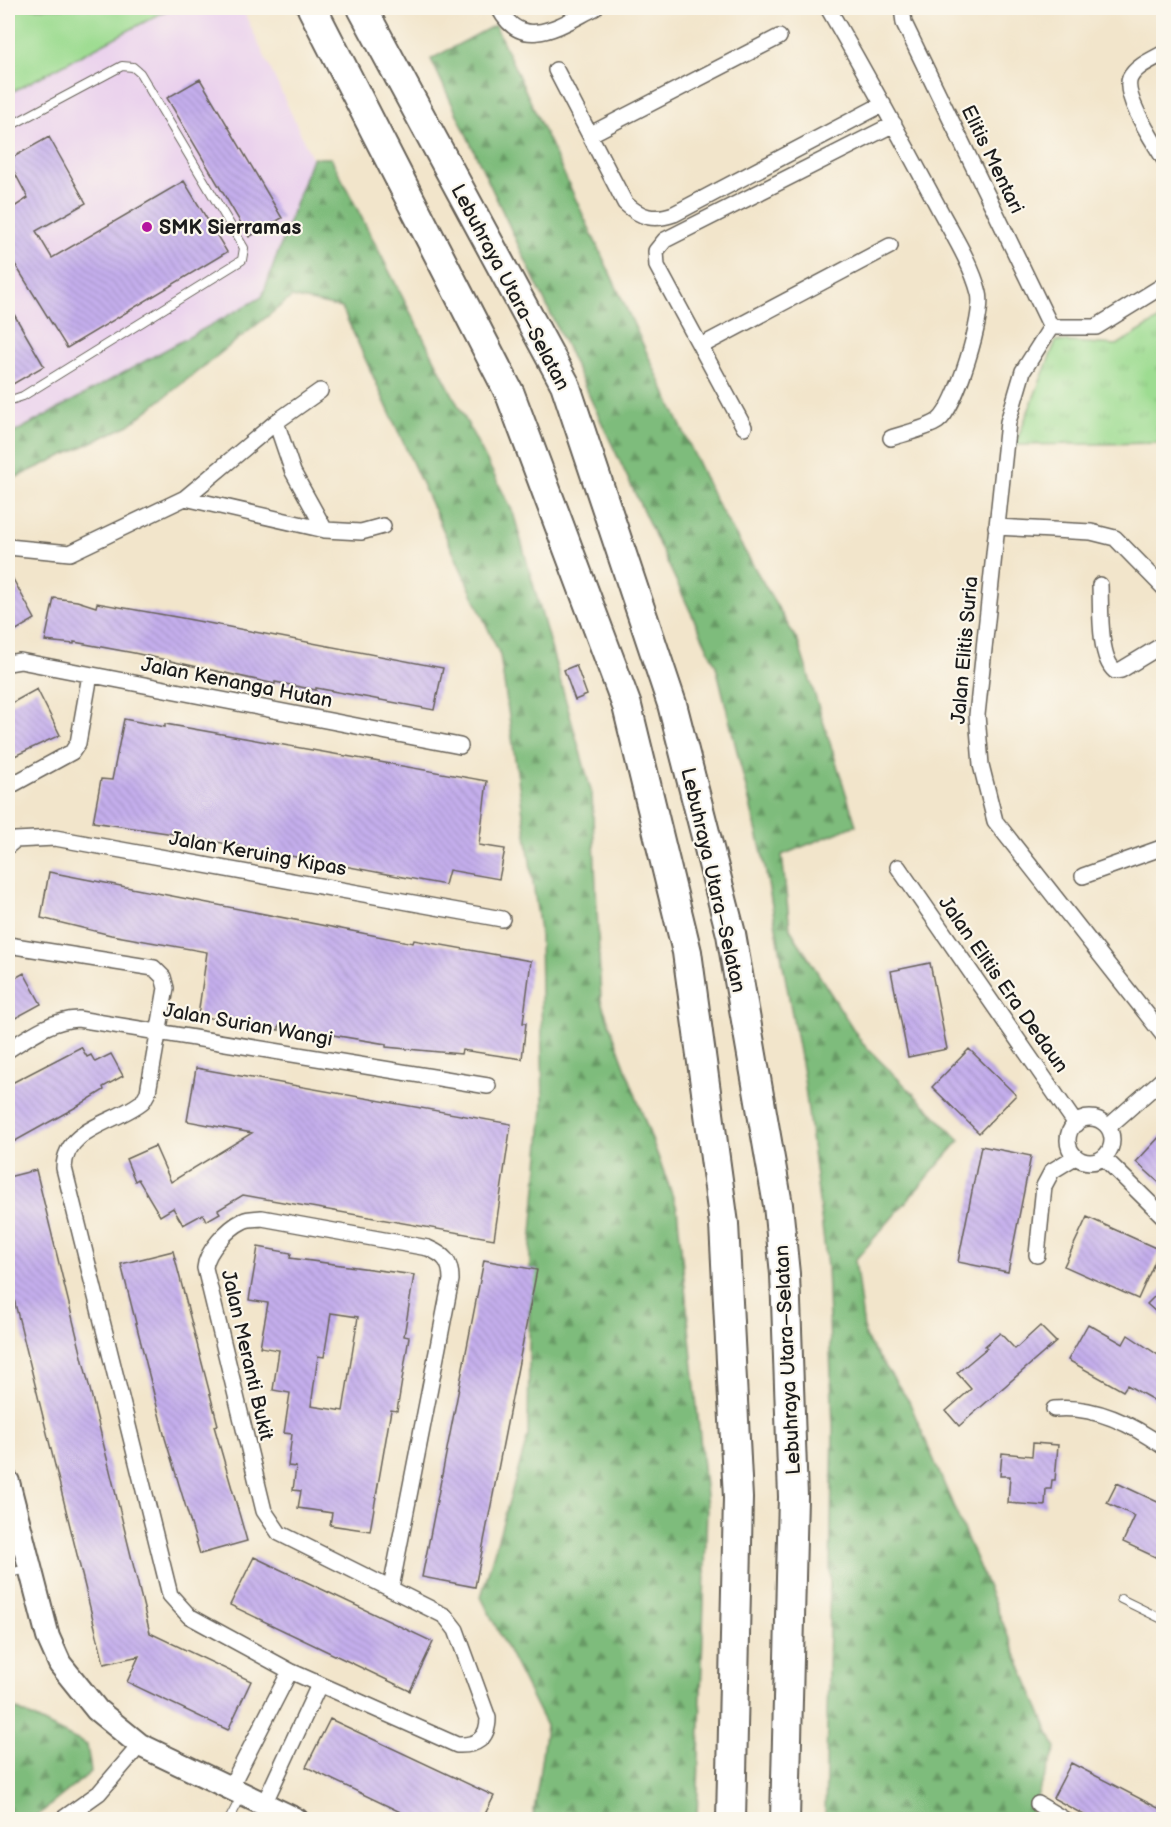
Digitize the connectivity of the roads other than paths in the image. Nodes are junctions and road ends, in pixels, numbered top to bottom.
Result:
1 (312, 8) edge
2 (362, 8) edge
3 (500, 8) edge
4 (595, 8) edge
5 (828, 8) edge
6 (902, 8) edge
7 (779, 37) dead end
8 (1164, 53) edge
9 (556, 70) dead end
10 (883, 104) junction
11 (894, 124) junction
12 (8, 128) edge
13 (591, 134) junction
14 (1164, 159) edge
15 (890, 246) dead end
16 (1164, 285) edge
17 (1051, 327) junction
18 (701, 346) junction
19 (320, 391) dead end
20 (8, 401) edge
21 (276, 422) junction
22 (744, 427) dead end
23 (891, 438) dead end
24 (185, 498) junction
25 (383, 526) dead end
26 (996, 527) junction
27 (325, 530) junction
28 (8, 547) edge
29 (1100, 585) dead end
30 (1164, 588) edge
31 (1164, 644) edge
32 (8, 663) edge
33 (90, 675) junction
34 (460, 746) dead end
35 (8, 787) edge
36 (8, 846) edge
37 (1164, 847) edge
38 (898, 867) dead end
39 (1083, 876) dead end
40 (502, 919) dead end
41 (8, 945) edge
42 (158, 1030) junction
43 (1164, 1036) edge
44 (8, 1050) edge
45 (1164, 1078) edge
46 (488, 1086) dead end
47 (1076, 1124) junction
48 (1108, 1127) junction
49 (1075, 1157) junction
50 (1104, 1158) junction
51 (1164, 1217) edge
52 (1037, 1255) dead end
53 (1054, 1409) dead end
54 (1164, 1447) edge
55 (8, 1482) edge
56 (21, 1555) edge
57 (8, 1573) edge
58 (391, 1588) junction
59 (1121, 1599) dead end
60 (1164, 1620) edge
61 (290, 1671) junction
62 (319, 1685) junction
63 (140, 1745) junction
64 (237, 1791) junction
65 (264, 1804) junction
66 (1038, 1804) dead end
67 (61, 1820) edge
68 (229, 1820) edge
69 (297, 1820) edge
70 (731, 1820) edge
71 (785, 1820) edge
72 (1065, 1820) edge

1 - 70 highway
2 - 71 highway, Lebuhraya Utara–Selatan
3 - 4 street
5 - 10 street
6 - 17 street, Elitis Mentari
7 - 13 street
8 - 14 street
9 - 13 street
10 - 11 street
10 - 13 street
11 - 18 street
11 - 23 street
12 - 20 lane
15 - 18 street
16 - 17 street
17 - 26 street, Jalan Elitis Suria
18 - 22 street
19 - 21 street
21 - 24 street
21 - 27 street
24 - 27 street
24 - 28 street
25 - 27 street
26 - 30 street
26 - 43 street, Jalan Elitis Suria
29 - 31 street
32 - 33 street, Jalan Kenanga Hutan
33 - 34 street, Jalan Kenanga Hutan
33 - 35 street
36 - 40 street, Jalan Keruing Kipas
37 - 39 street
38 - 47 street, Jalan Elitis Era Dedaun
41 - 42 street, Jalan Meranti Bukit
42 - 44 street, Jalan Surian Wangi
42 - 46 street, Jalan Surian Wangi
42 - 61 street, Jalan Meranti Bukit
45 - 48 street
47 - 48 street
47 - 49 street
48 - 50 street
49 - 50 street
49 - 52 street
50 - 51 street
53 - 54 street
55 - 56 street
56 - 57 lane
56 - 63 street
58 - 58 street, Jalan Meranti Bukit
58 - 62 street, Jalan Meranti Bukit
59 - 60 lane
61 - 62 street, Jalan Meranti Bukit
61 - 64 street
62 - 65 street
63 - 64 street
63 - 67 street
64 - 65 street
64 - 68 lane
65 - 69 street
66 - 72 street

